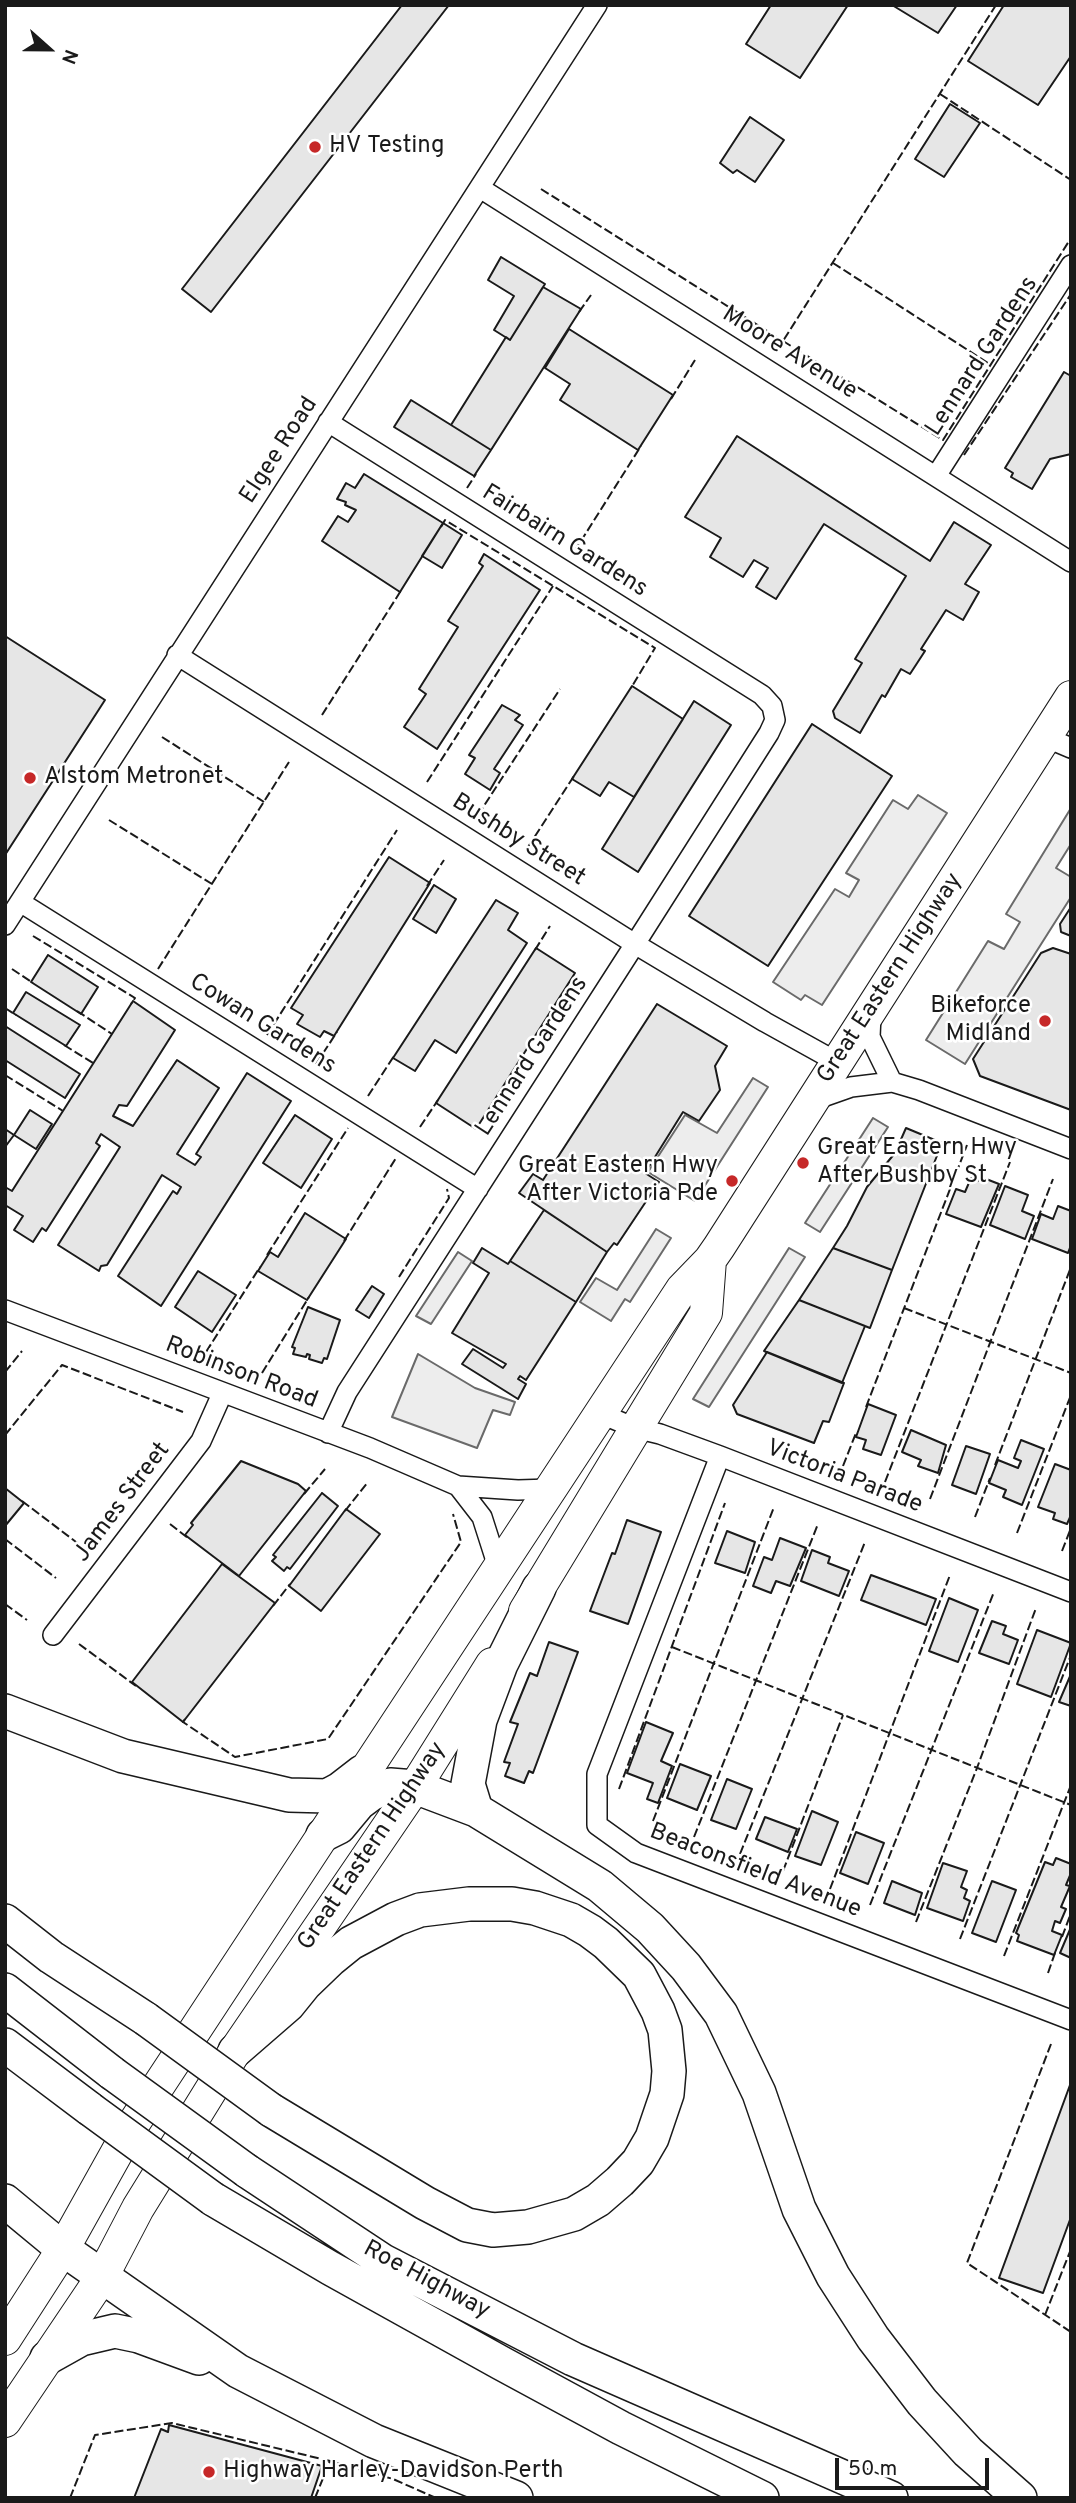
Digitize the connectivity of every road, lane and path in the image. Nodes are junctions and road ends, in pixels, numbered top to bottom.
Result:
1 (597, 5) edge
2 (480, 188) junction
3 (1071, 265) edge
4 (328, 422) junction
5 (936, 476) junction
6 (1071, 562) edge
7 (177, 655) junction
8 (1071, 697) edge
9 (772, 706) joint
10 (1058, 742) edge
11 (20, 902) junction
12 (5, 925) edge
13 (635, 944) junction
14 (871, 1009) junction
15 (837, 1062) junction
16 (892, 1082) junction
17 (813, 1100) junction
18 (1071, 1149) edge
19 (478, 1189) junction
20 (710, 1260) junction
21 (5, 1310) edge
22 (222, 1394) junction
23 (599, 1413) junction
24 (635, 1428) junction
25 (328, 1433) junction
26 (720, 1456) junction
27 (458, 1486) junction
28 (550, 1489) junction
29 (498, 1567) junction
30 (539, 1588) junction
31 (1071, 1592) edge
32 (53, 1635) dead end
33 (5, 1711) edge
34 (362, 1772) junction
35 (415, 1787) junction
36 (476, 1810) junction
37 (323, 1835) junction
38 (5, 1921) edge
39 (5, 1990) edge
40 (1071, 2020) edge
41 (5, 2045) edge
42 (235, 2052) junction
43 (5, 2201) edge
44 (63, 2249) junction
45 (102, 2277) junction
46 (5, 2340) edge
47 (47, 2358) junction
48 (237, 2371) junction
49 (5, 2421) edge
50 (516, 2498) edge
51 (762, 2498) edge
52 (891, 2498) edge
53 (1020, 2498) edge

1 - 2 street, Elgee Road
2 - 4 street, Elgee Road
2 - 5 street, Moore Avenue
3 - 5 street, Lennard Gardens
4 - 7 street, Elgee Road
4 - 9 street, Fairbairn Gardens
5 - 6 street, Moore Avenue
7 - 11 street, Elgee Road
7 - 13 street, Bushby Street
8 - 10 highway, Great Eastern Highway
9 - 13 street, Lennard Gardens
10 - 14 highway, Great Eastern Highway
11 - 12 street, Elgee Road
11 - 19 street, Cowan Gardens
13 - 15 street, Bushby Street
13 - 19 street, Lennard Gardens
14 - 15 highway, Great Eastern Highway
14 - 16 street
15 - 17 highway, Great Eastern Highway
16 - 17 street
16 - 18 street
17 - 20 highway, Great Eastern Highway
19 - 25 street, Lennard Gardens
20 - 23 highway, Great Eastern Highway
20 - 24 highway, Great Eastern Highway
21 - 22 street, Robinson Road
22 - 25 street, Robinson Road
22 - 32 street, James Street
23 - 24 street, Victoria Parade
23 - 28 highway, Great Eastern Highway
24 - 26 street, Victoria Parade
24 - 30 highway, Great Eastern Highway
25 - 27 street, Robinson Road
26 - 31 street, Victoria Parade
26 - 40 street, Beaconsfield Avenue
27 - 28 street, Robinson Road
27 - 29 street, Robinson Road
28 - 29 highway, Great Eastern Highway
29 - 34 highway, Great Eastern Highway
30 - 35 highway, Great Eastern Highway
30 - 36 highway
33 - 34 highway
34 - 37 highway, Great Eastern Highway
35 - 36 highway
35 - 37 highway
35 - 42 highway, Great Eastern Highway
36 - 53 highway
37 - 44 highway, Great Eastern Highway
38 - 42 highway, bridge
39 - 52 highway, Roe Highway, bridge
41 - 51 highway, Roe Highway, bridge
42 - 45 highway, Great Eastern Highway
43 - 44 highway
44 - 45 highway
44 - 46 highway, Great Eastern Highway
45 - 47 highway, Great Eastern Highway
45 - 48 highway
47 - 48 highway
47 - 49 highway, Great Eastern Highway
48 - 50 highway

